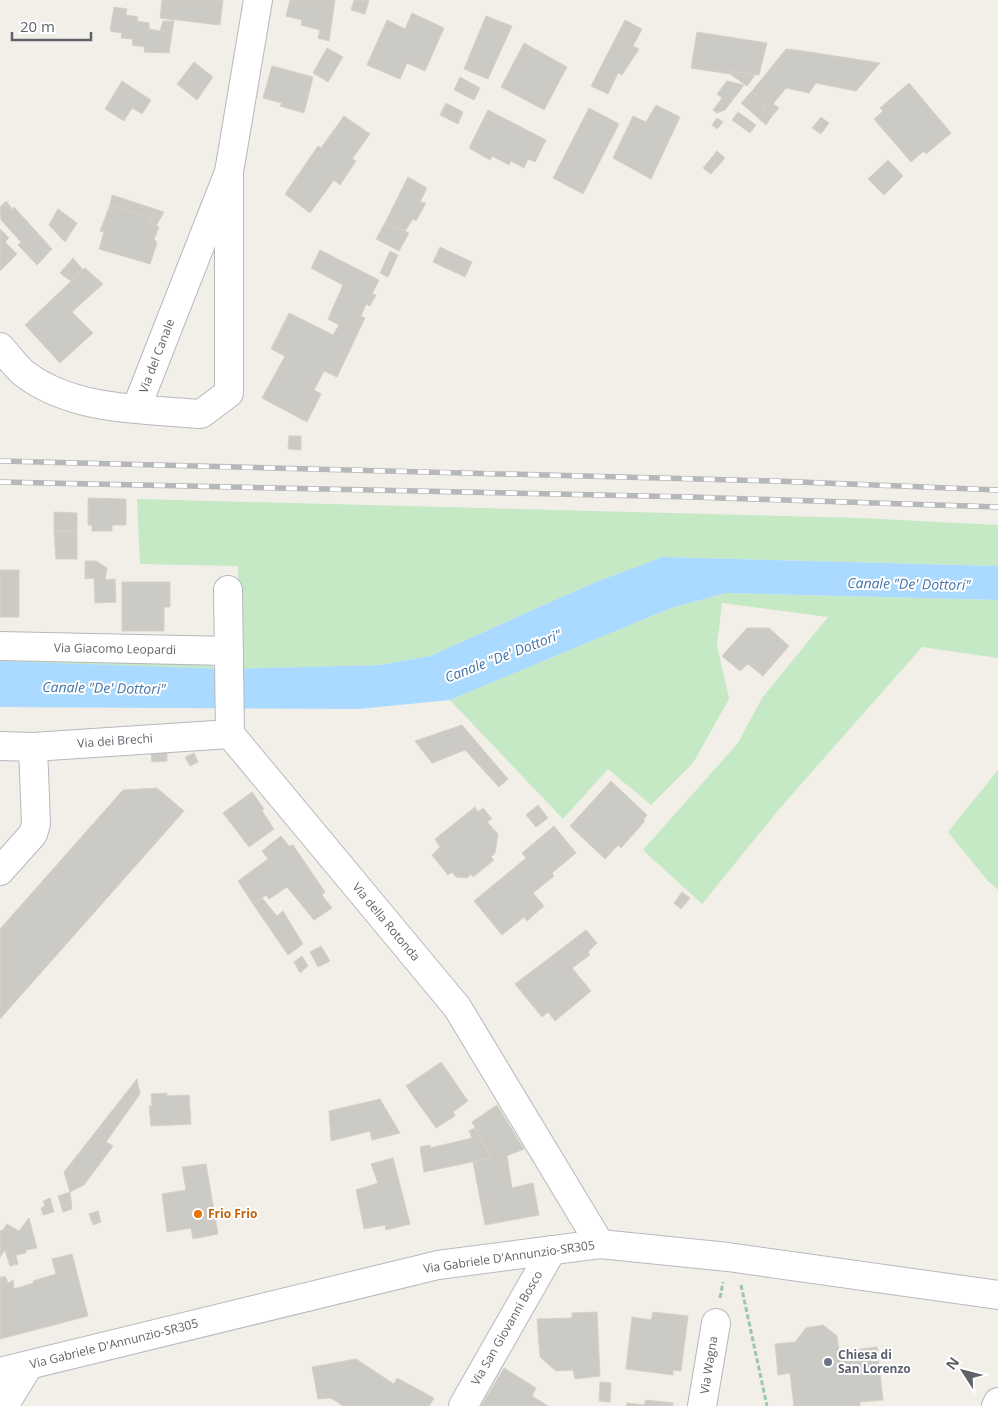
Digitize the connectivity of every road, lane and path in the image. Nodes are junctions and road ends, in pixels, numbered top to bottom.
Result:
1 (258, 0) edge
2 (230, 172) junction
3 (0, 346) edge
4 (136, 409) junction
5 (228, 590) dead end
6 (0, 646) edge
7 (228, 660) junction
8 (230, 734) junction
9 (0, 746) edge
10 (33, 747) junction
11 (0, 871) edge
12 (600, 1244) junction
13 (552, 1250) junction
14 (728, 1257) junction
15 (741, 1283) dead end
16 (998, 1295) edge
17 (716, 1323) joint
18 (29, 1365) junction
19 (0, 1372) edge
20 (998, 1402) edge
21 (4, 1406) edge
22 (463, 1406) edge
23 (702, 1406) edge
24 (767, 1406) edge
25 (996, 1406) edge

1 - 2 street, Via del Canale
2 - 4 street, Via del Canale
2 - 4 street, Via del Canale
3 - 4 street
5 - 7 street
6 - 7 street, Via Giacomo Leopardi
7 - 8 street
8 - 10 street, Via dei Brechi
8 - 12 street, Via della Rotonda
9 - 10 street, Via dei Brechi
10 - 11 street
12 - 13 street, Via Gabriele D'Annunzio-SR305
12 - 14 street, Via Gabriele D'Annunzio-SR305
13 - 18 street, Via Gabriele D'Annunzio-SR305
13 - 22 street, Via San Giovanni Bosco
14 - 16 street, Via Gabriele D'Annunzio-SR305
14 - 17 path
15 - 24 path
17 - 23 street, Via Wagna
18 - 19 street, Via Gabriele D'Annunzio-SR305
18 - 21 street
20 - 25 street

